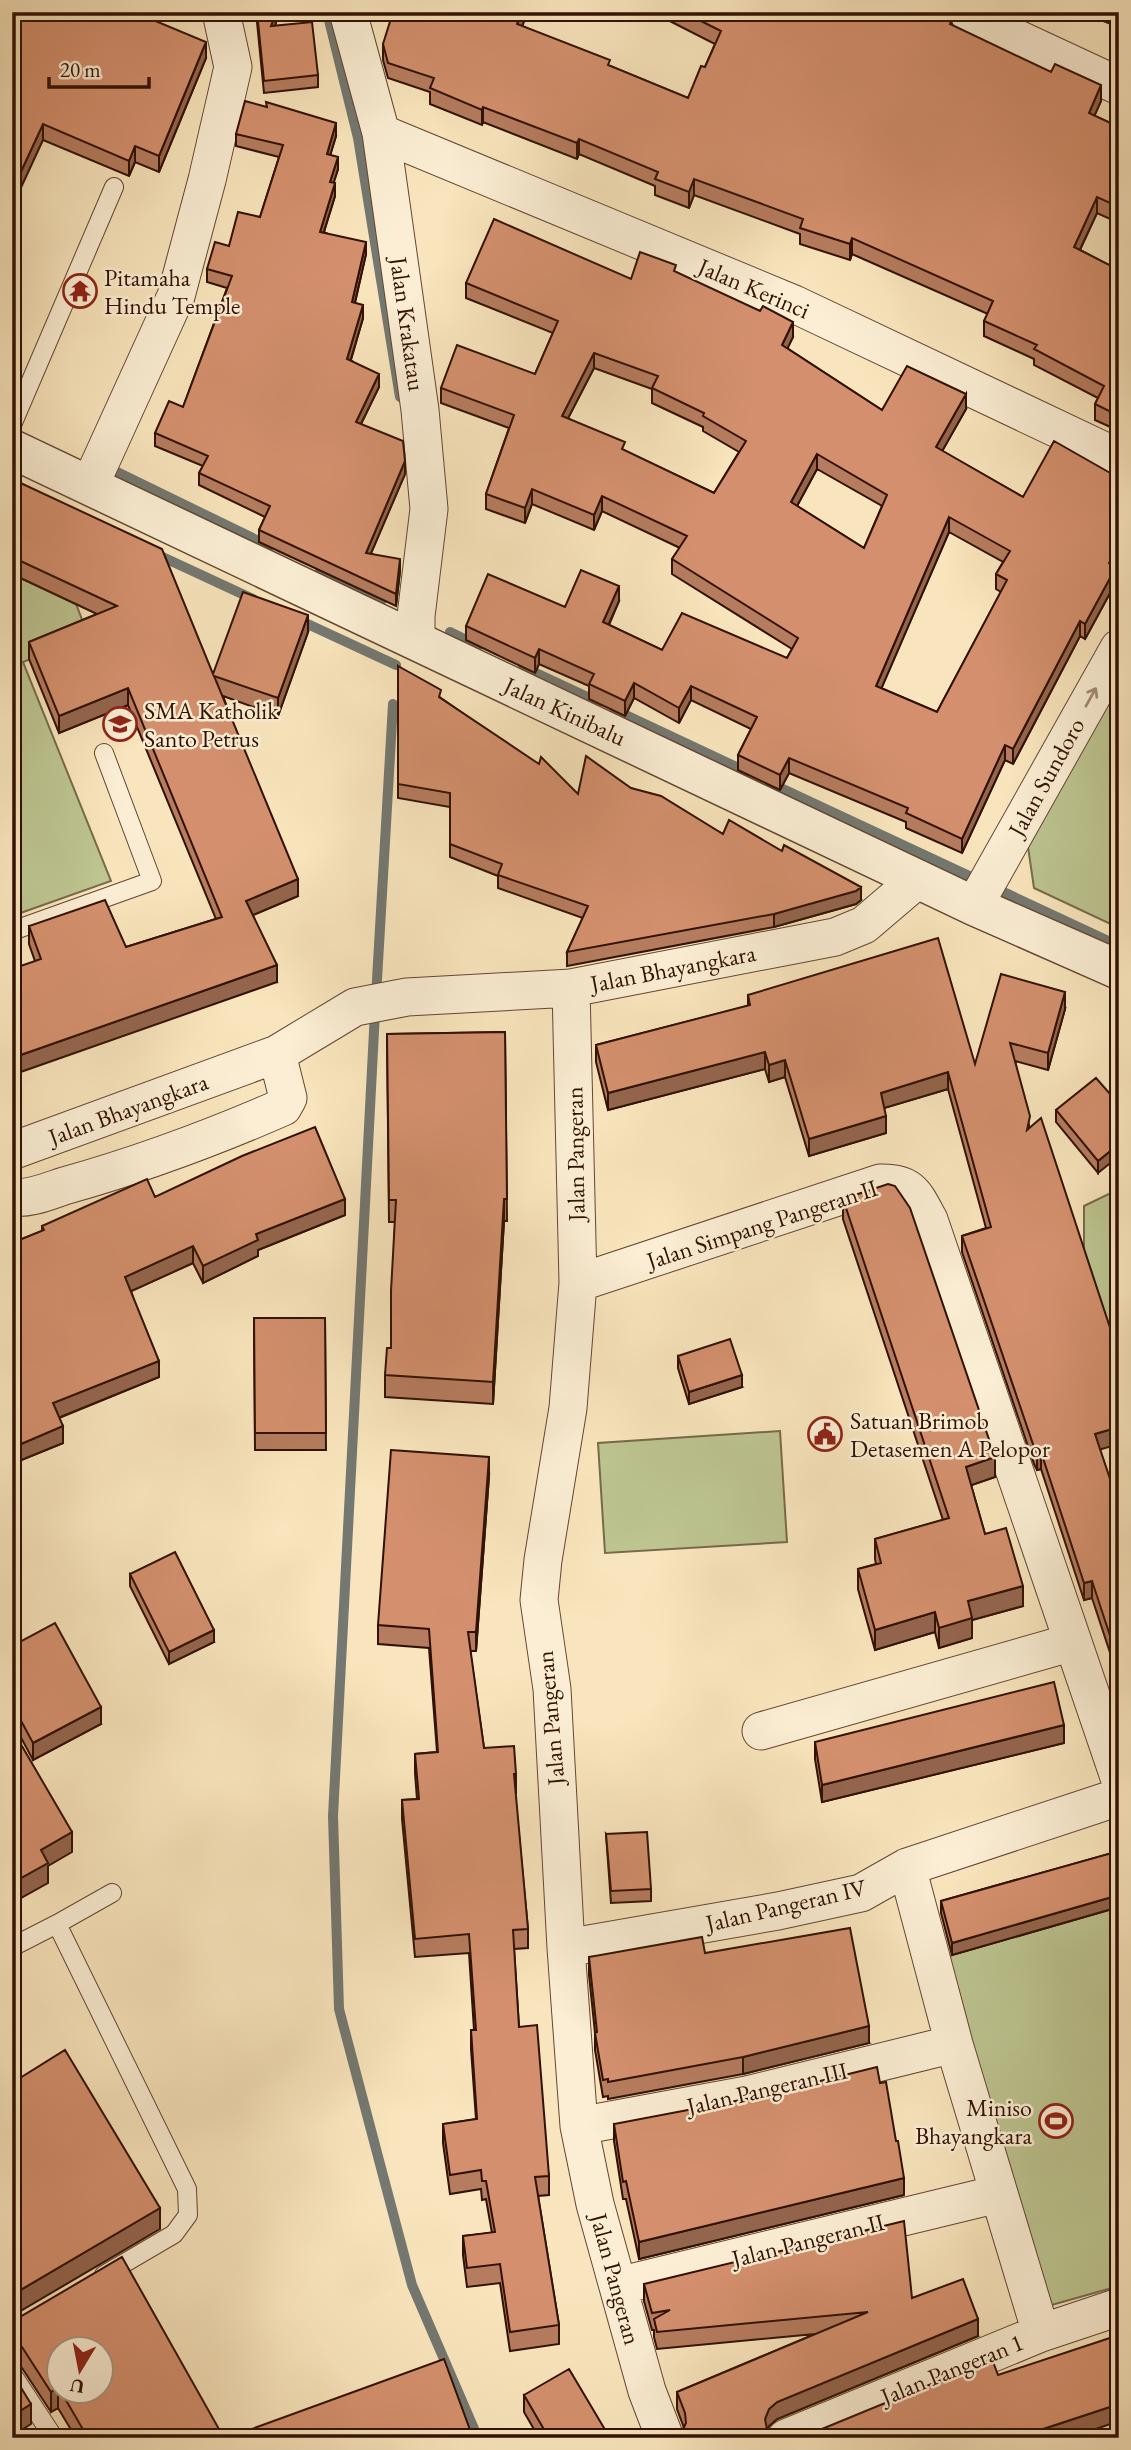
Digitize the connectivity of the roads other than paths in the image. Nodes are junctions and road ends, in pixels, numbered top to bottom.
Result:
1 (221, 12) edge
2 (348, 12) edge
3 (960, 12) edge
4 (1119, 86) edge
5 (382, 133) junction
6 (114, 187) dead end
7 (12, 425) edge
8 (12, 449) edge
9 (1119, 458) edge
10 (90, 485) junction
11 (416, 640) junction
12 (1119, 648) edge
13 (104, 753) dead end
14 (918, 879) junction
15 (974, 906) junction
16 (12, 931) edge
17 (1119, 970) edge
18 (571, 988) junction
19 (277, 1054) junction
20 (12, 1151) edge
21 (12, 1197) edge
22 (578, 1283) junction
23 (1073, 1642) junction
24 (761, 1731) dead end
25 (1119, 1777) edge
26 (1119, 1797) edge
27 (907, 1867) junction
28 (111, 1893) dead end
29 (57, 1924) junction
30 (12, 1947) edge
31 (566, 1948) junction
32 (954, 2044) junction
33 (579, 2126) junction
34 (998, 2194) junction
35 (93, 2281) edge
36 (618, 2286) junction
37 (1119, 2307) edge
38 (1041, 2333) junction
39 (12, 2374) edge
40 (54, 2438) edge
41 (664, 2438) edge
42 (786, 2438) edge

1 - 10 street
2 - 5 street, Jalan Krakatau
3 - 4 street
5 - 9 street, Jalan Kerinci
5 - 11 street, Jalan Krakatau
6 - 7 lane
8 - 10 street, Jalan Kinibalu
10 - 11 street, Jalan Kinibalu
11 - 14 street, Jalan Kinibalu
15 -> 12 street, Jalan Sundoro
13 - 16 lane
14 - 15 street, Jalan Kinibalu
14 - 18 street, Jalan Bhayangkara
15 - 17 street, Jalan Kinibalu
18 - 19 street, Jalan Bhayangkara
18 - 22 street, Jalan Pangeran
19 - 20 street, Jalan Bhayangkara
19 - 21 street
22 - 23 street, Jalan Simpang Pangeran II
22 - 31 street, Jalan Pangeran
23 - 24 street
23 - 25 street, Jalan Simpang Pangeran II
26 - 27 street, Jalan Pangeran IV
27 - 31 street, Jalan Pangeran IV
27 - 32 street
28 - 29 lane
29 - 30 lane
29 - 35 lane
31 - 33 street, Jalan Pangeran
32 - 33 street, Jalan Pangeran III
32 - 34 street
33 - 36 street, Jalan Pangeran
34 - 36 street, Jalan Pangeran II
34 - 38 street
36 - 41 street, Jalan Pangeran
37 - 38 street, Jalan Pangeran 1
38 - 42 street, Jalan Pangeran 1
39 - 40 lane

